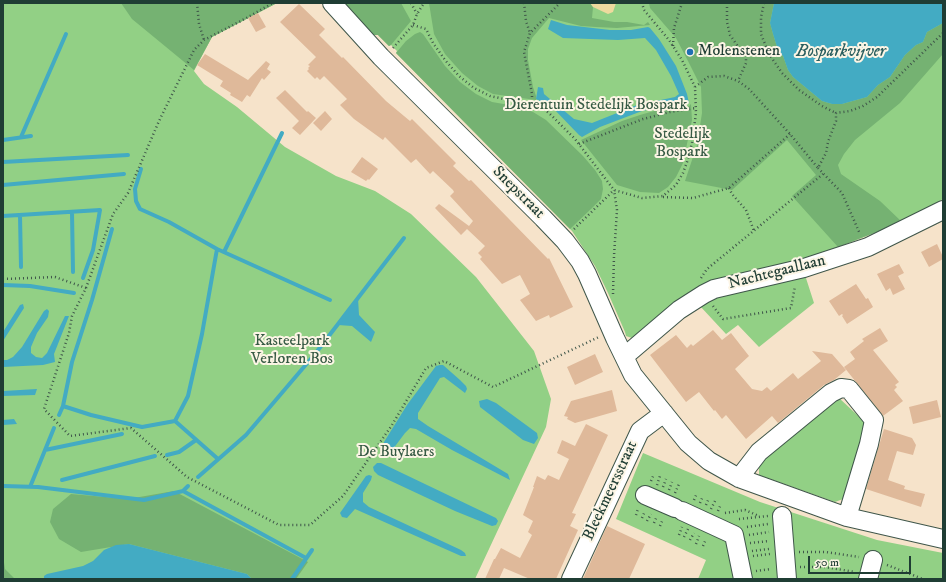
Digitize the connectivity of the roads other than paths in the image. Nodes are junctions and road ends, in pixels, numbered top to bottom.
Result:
1 (332, 3) edge
2 (943, 210) edge
3 (625, 356) junction
4 (664, 413) junction
5 (739, 478) junction
6 (645, 495) dead end
7 (847, 517) junction
8 (943, 539) edge
9 (733, 548) edge
10 (571, 579) edge

1 - 3 street, Snepstraat
2 - 3 street, Nachtegaallaan
3 - 4 street, Snepstraat
4 - 5 street, Snepstraat
4 - 10 street, Bleekmeersstraat
5 - 7 street, Snepstraat
5 - 7 street
6 - 9 street
7 - 8 street, Snepstraat

